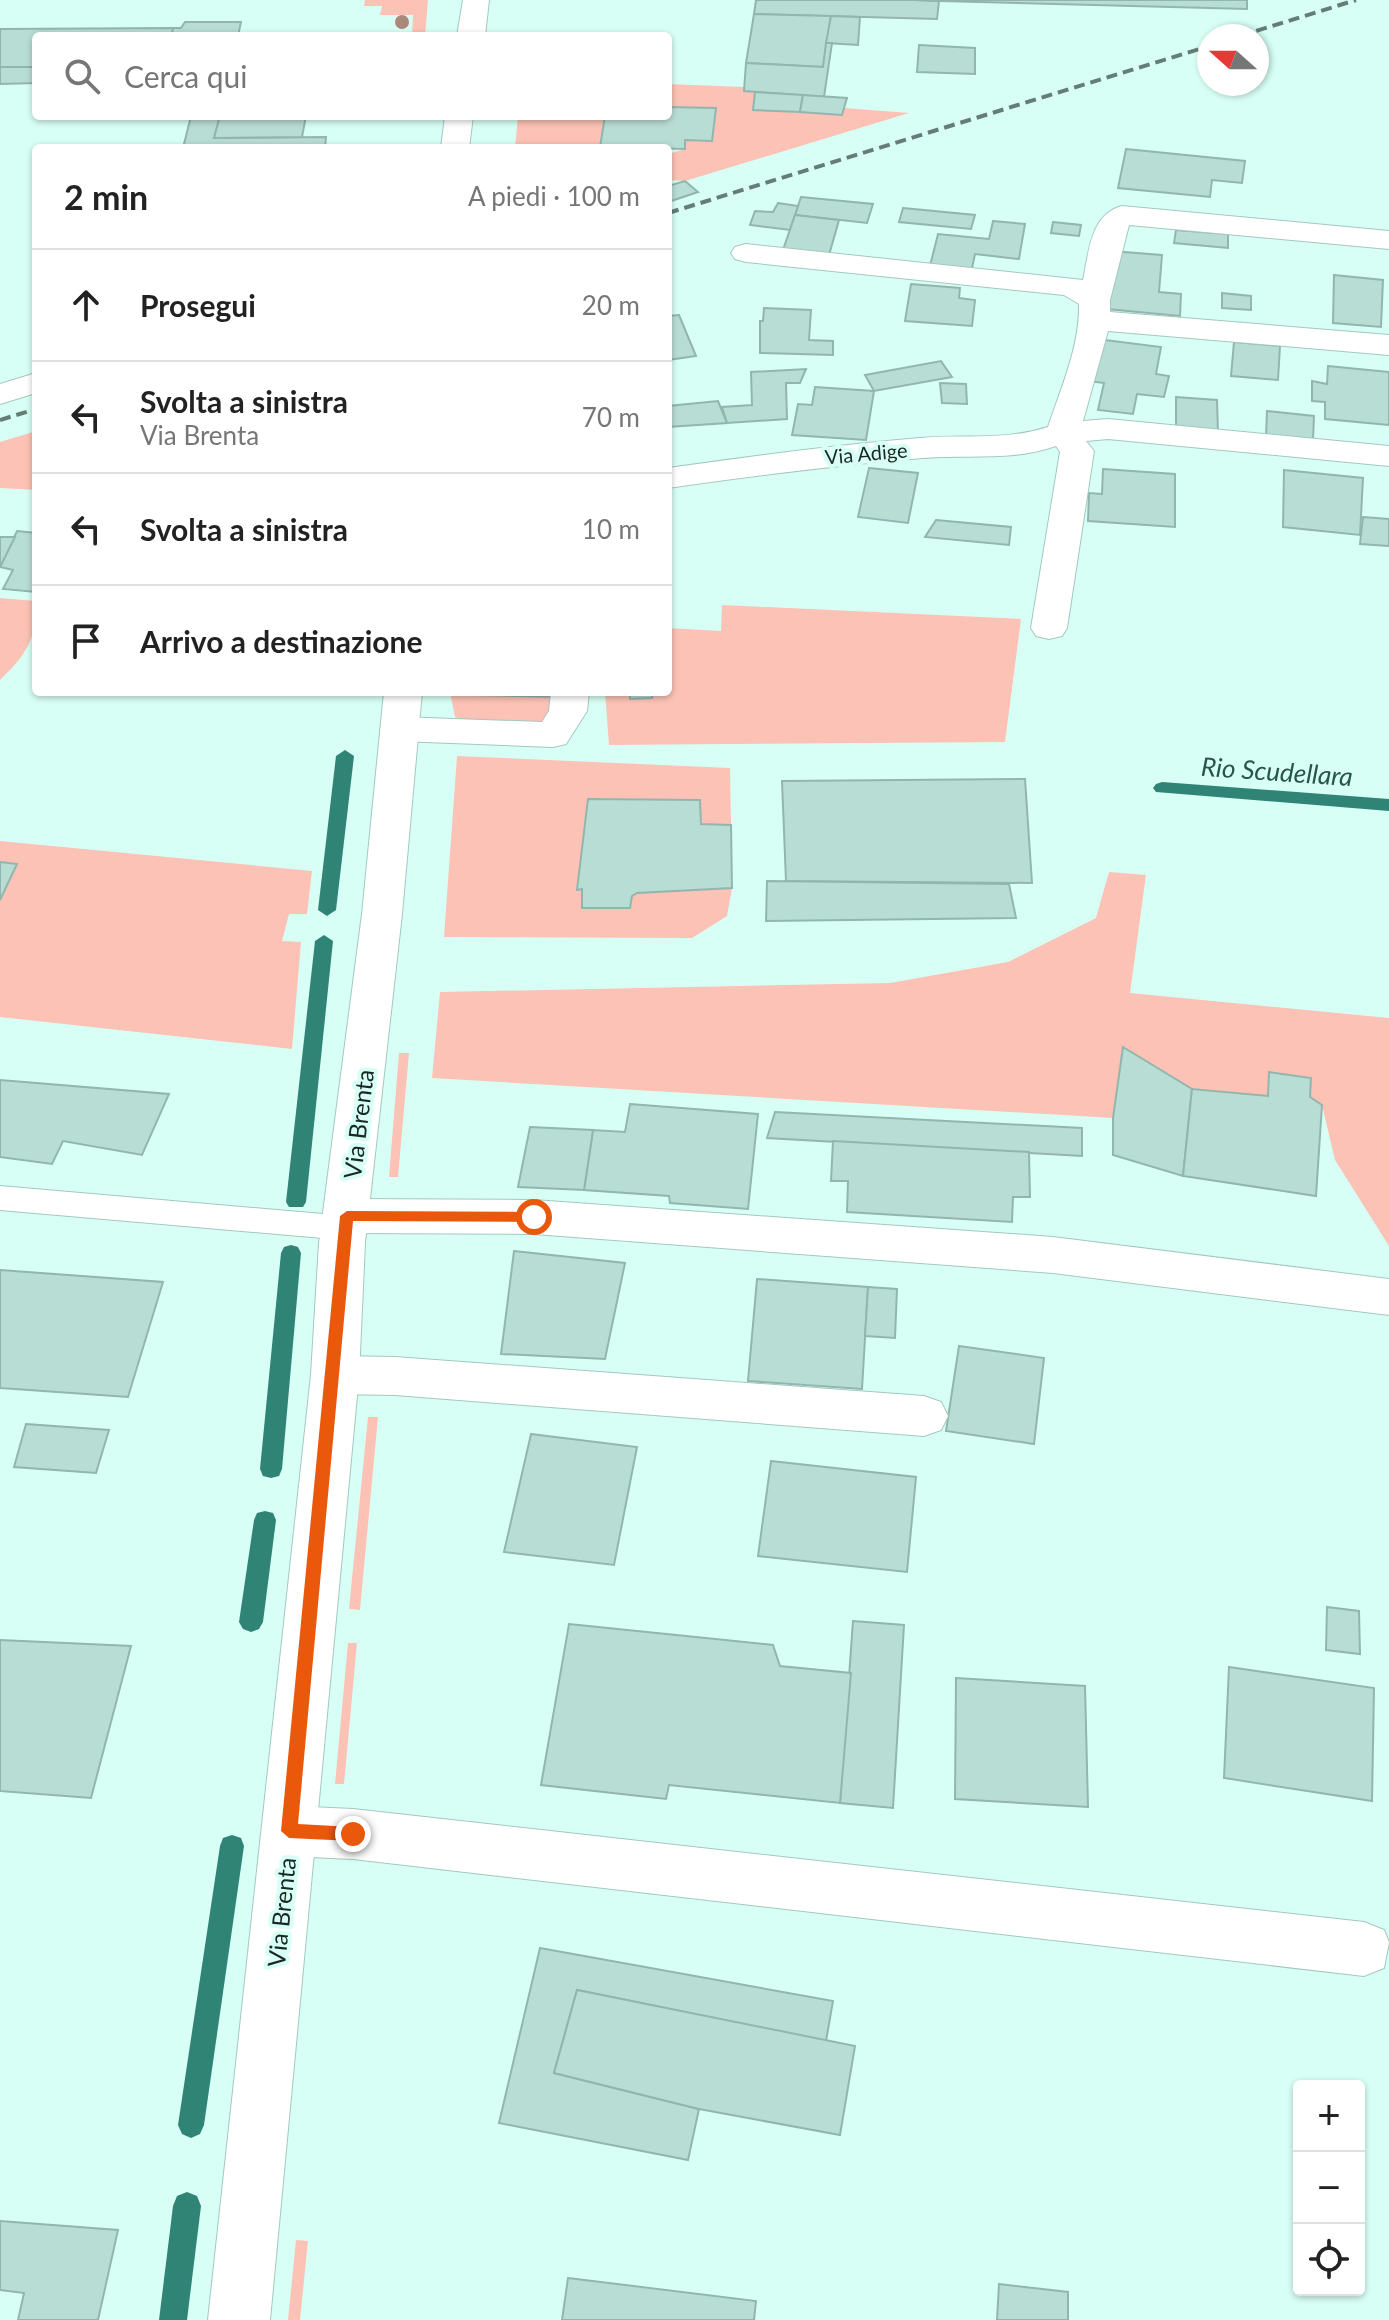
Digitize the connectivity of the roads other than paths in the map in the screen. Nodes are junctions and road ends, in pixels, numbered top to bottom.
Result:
1 (476, 0) edge
2 (472, 32) edge
3 (458, 120) edge
4 (456, 144) edge
5 (1389, 240) edge
6 (746, 253) dead end
7 (1094, 310) junction
8 (1389, 345) edge
9 (32, 384) edge
10 (0, 394) edge
11 (1063, 433) junction
12 (1389, 456) edge
13 (672, 477) edge
14 (1049, 628) dead end
15 (403, 696) edge
16 (570, 696) edge
17 (399, 729) junction
18 (0, 1198) edge
19 (346, 1222) junction
20 (1389, 1297) edge
21 (335, 1375) junction
22 (924, 1416) dead end
23 (290, 1815) junction
24 (1364, 1949) dead end
25 (239, 2320) edge

1 - 2 street
3 - 4 street
5 - 7 street
6 - 7 street
7 - 8 street
7 - 11 street
9 - 10 street
11 - 12 street, Via Adige
11 - 13 street, Via Adige
11 - 14 street
15 - 17 street, Via Brenta
16 - 17 street
17 - 19 street, Via Brenta
18 - 19 lane
19 - 20 street
19 - 21 street, Via Brenta
21 - 22 street
21 - 23 street, Via Brenta
23 - 24 street
23 - 25 street, Via Brenta

